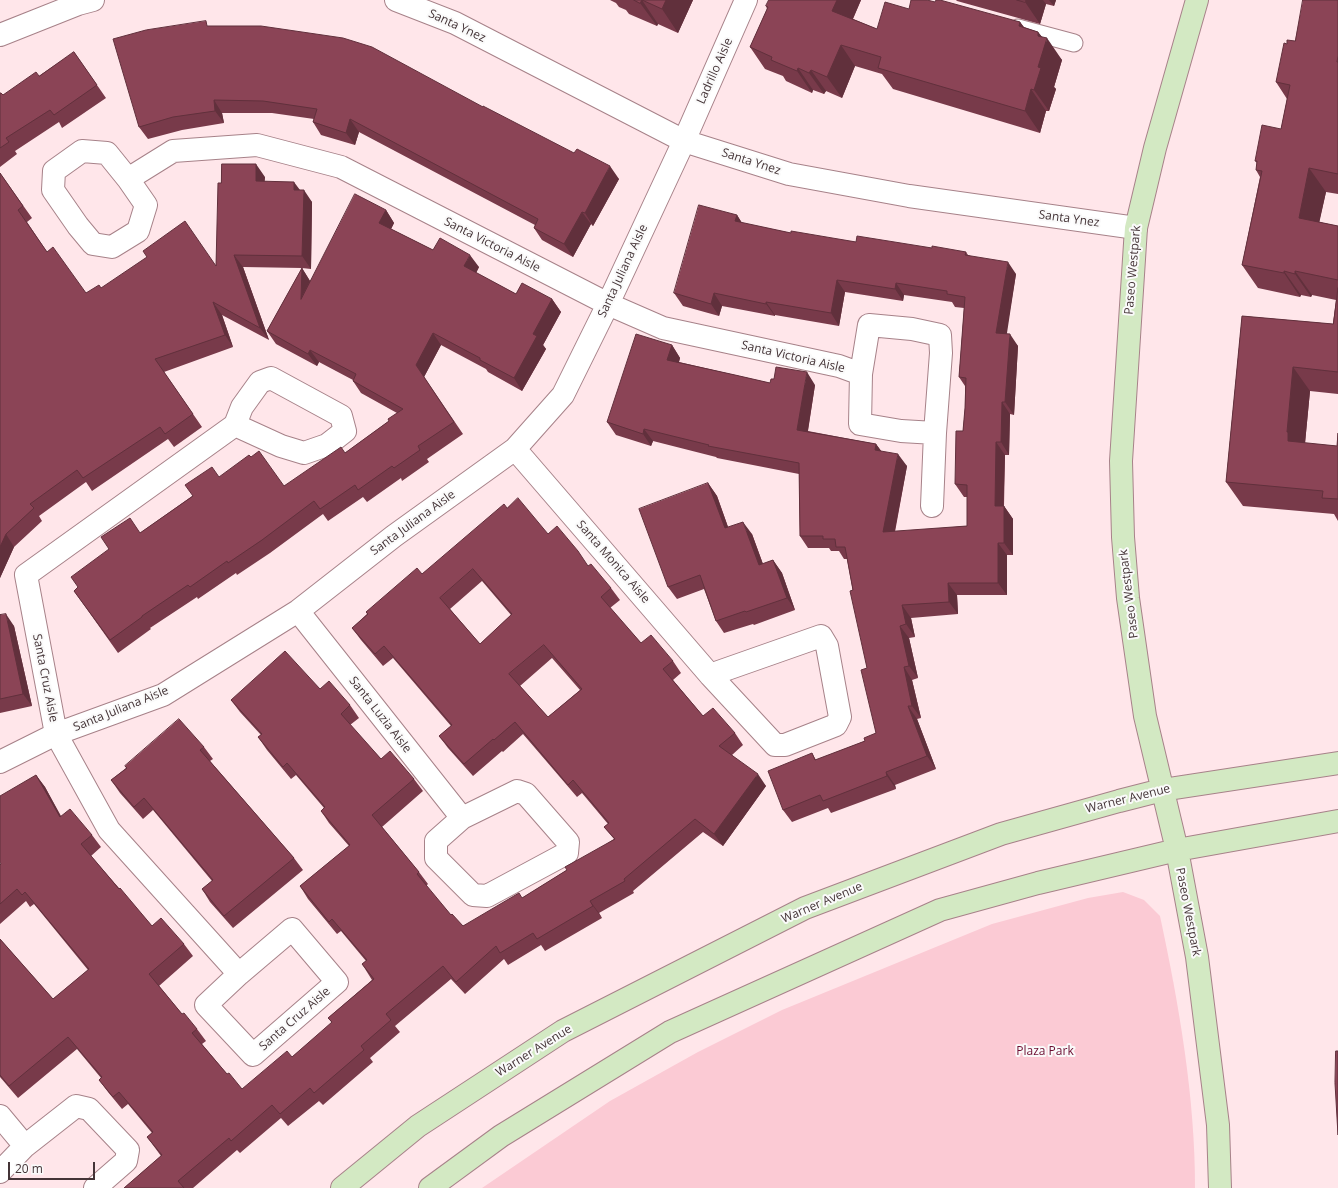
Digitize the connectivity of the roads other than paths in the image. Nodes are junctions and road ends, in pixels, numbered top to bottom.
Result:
1 (93, 0) edge
2 (396, 0) edge
3 (746, 0) edge
4 (1197, 0) edge
5 (1006, 25) edge
6 (0, 35) edge
7 (1074, 43) dead end
8 (684, 141) junction
9 (128, 179) junction
10 (1136, 228) junction
11 (608, 304) junction
12 (861, 374) junction
13 (235, 426) junction
14 (935, 433) junction
15 (516, 449) junction
16 (932, 506) dead end
17 (298, 611) junction
18 (710, 675) junction
19 (56, 734) junction
20 (0, 762) edge
21 (1338, 763) edge
22 (1162, 790) junction
23 (462, 818) junction
24 (1338, 820) edge
25 (1177, 850) junction
26 (239, 974) junction
27 (0, 1116) edge
28 (24, 1146) junction
29 (0, 1172) edge
30 (95, 1188) edge
31 (342, 1188) edge
32 (430, 1188) edge
33 (1220, 1188) edge

1 - 6 street
2 - 8 street, Santa Ynez
3 - 8 street, Ladrillo Aisle
4 - 10 street, Paseo Westpark
5 - 7 lane
8 - 10 street, Santa Ynez
8 - 11 street, Santa Juliana Aisle
9 - 9 street
9 - 11 street, Santa Victoria Aisle
10 - 22 street, Paseo Westpark
11 - 12 street, Santa Victoria Aisle
11 - 15 street, Santa Juliana Aisle
12 - 14 street, Santa Victoria Aisle
12 - 14 street, Santa Victoria Aisle
13 - 13 street
13 - 19 street, Santa Cruz Aisle
14 - 16 street, Santa Victoria Aisle
15 - 17 street, Santa Juliana Aisle
15 - 18 street, Santa Monica Aisle
17 - 19 street, Santa Juliana Aisle
17 - 23 street, Santa Luzia Aisle
18 - 18 street, Santa Monica Aisle
19 - 20 street, Santa Juliana Aisle
19 - 26 street, Santa Cruz Aisle
21 - 22 street, Warner Avenue
22 - 25 street, Paseo Westpark
22 - 31 street, Warner Avenue
23 - 23 street
24 - 25 street
25 - 32 street
25 - 33 street, Paseo Westpark
26 - 26 street, Santa Cruz Aisle
27 - 28 street
28 - 29 street
28 - 30 street

